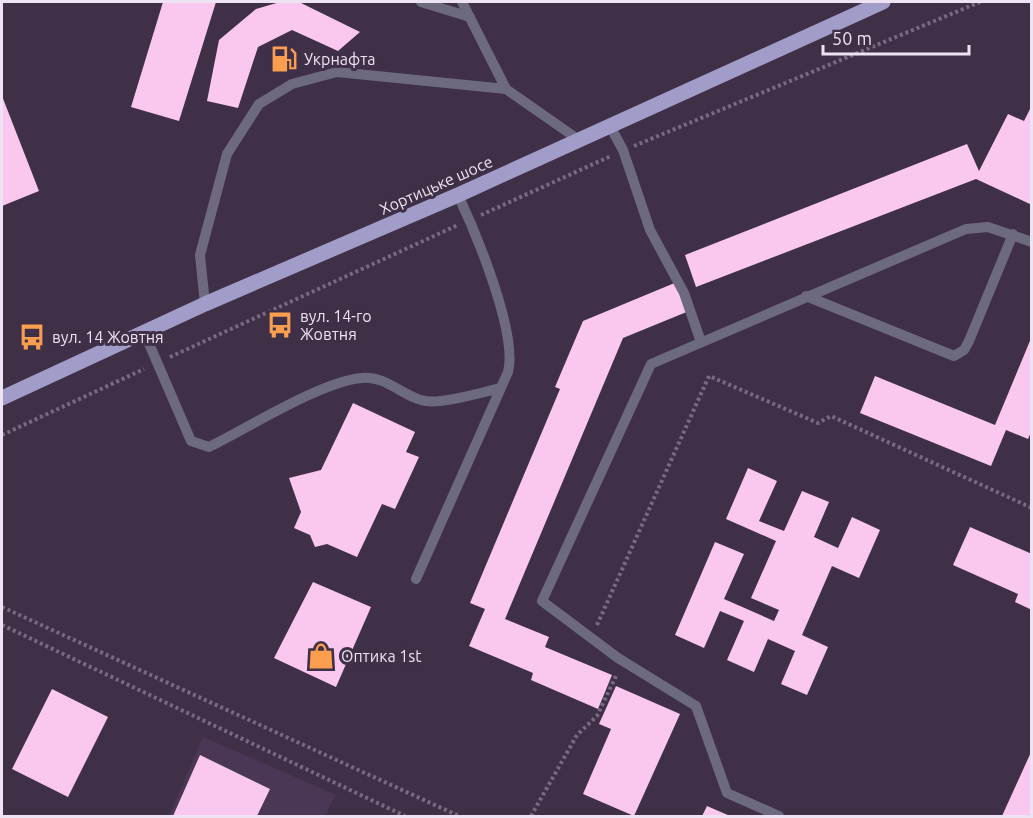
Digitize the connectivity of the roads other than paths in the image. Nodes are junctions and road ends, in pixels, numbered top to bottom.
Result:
1 (421, 2) edge
2 (462, 2) edge
3 (883, 2) edge
4 (470, 17) junction
5 (506, 89) junction
6 (610, 126) junction
7 (579, 140) junction
8 (458, 195) junction
9 (1013, 234) junction
10 (1032, 242) edge
11 (806, 296) junction
12 (205, 304) junction
13 (144, 332) junction
14 (701, 342) junction
15 (501, 388) junction
16 (2, 398) edge
17 (416, 579) dead end
18 (779, 816) edge

1 - 4 lane
2 - 4 lane
3 - 6 main road, Хортицьке шосе
4 - 5 lane
5 - 7 lane
5 - 12 lane
6 - 7 main road, Хортицьке шосе
6 - 14 lane
7 - 8 main road, Хортицьке шосе
8 - 12 main road, Хортицьке шосе
8 - 15 lane
9 - 10 lane
9 - 11 lane
9 - 11 lane
11 - 14 lane
12 - 13 main road, Хортицьке шосе
13 - 15 lane
13 - 16 main road, Хортицьке шосе
14 - 18 lane
15 - 17 lane

